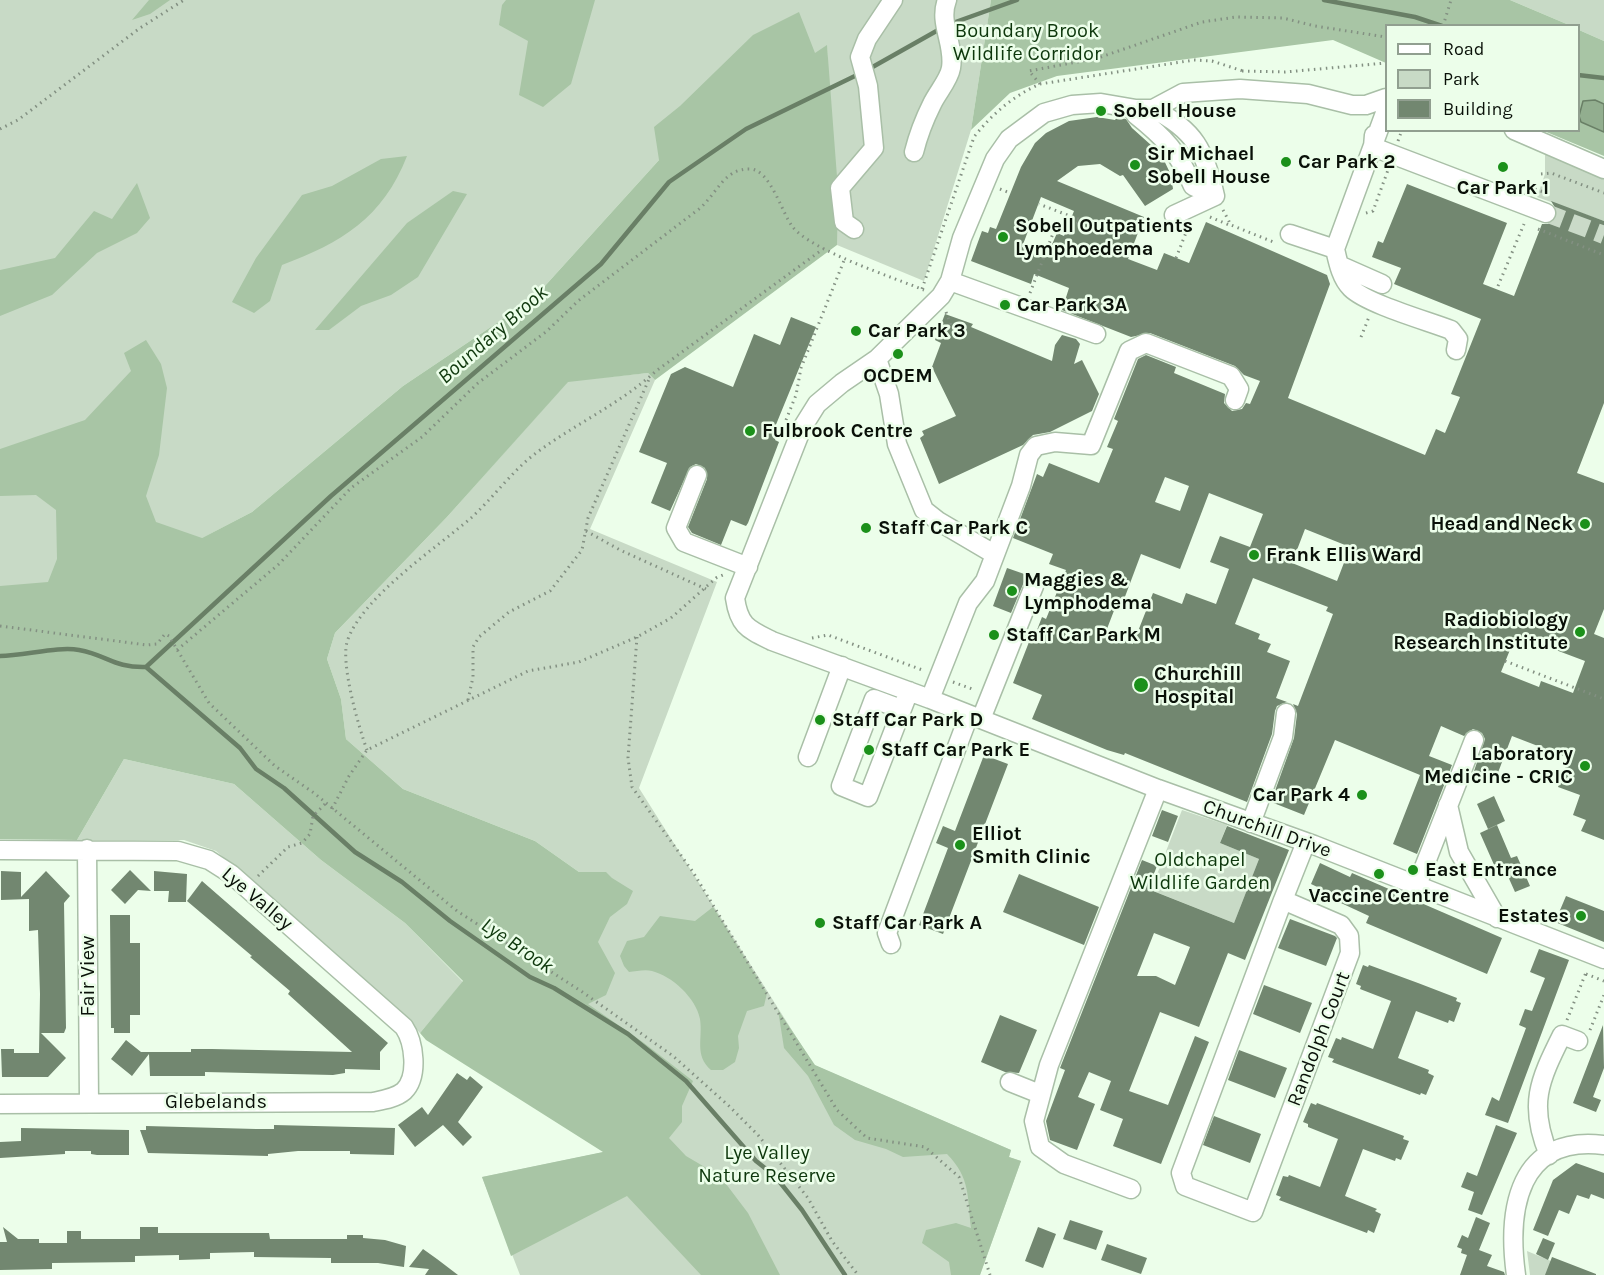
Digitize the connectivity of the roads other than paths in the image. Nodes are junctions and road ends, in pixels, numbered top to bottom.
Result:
1 (893, 0) edge
2 (945, 12) edge
3 (1385, 98) edge
4 (1366, 105) junction
5 (1144, 109) junction
6 (1385, 113) edge
7 (1519, 132) edge
8 (1373, 147) junction
9 (914, 152) dead end
10 (1604, 169) edge
11 (1546, 213) tunnel mouth
12 (1174, 215) dead end
13 (854, 230) dead end
14 (1287, 240) road end
15 (1337, 257) junction
16 (950, 281) junction
17 (1382, 284) dead end
18 (1096, 334) dead end
19 (1456, 350) dead end
20 (878, 359) junction
21 (1235, 400) dead end
22 (697, 475) dead end
23 (994, 554) junction
24 (747, 567) junction
25 (1034, 586) dead end
26 (842, 666) junction
27 (909, 691) junction
28 (930, 699) junction
29 (901, 710) junction
30 (979, 713) junction
31 (1286, 713) dead end
32 (1474, 740) dead end
33 (808, 757) dead end
34 (1158, 789) junction
35 (1449, 805) junction
36 (1251, 823) junction
37 (1313, 839) junction
38 (87, 849) junction
39 (0, 850) edge
40 (1417, 885) junction
41 (1283, 900) junction
42 (1497, 918) junction
43 (891, 944) dead end
44 (1597, 956) edge
45 (1576, 1037) road end
46 (412, 1067) joint
47 (1010, 1082) dead end
48 (1040, 1094) junction
49 (88, 1103) junction
50 (0, 1104) edge
51 (1604, 1145) edge
52 (1549, 1155) junction
53 (1131, 1189) dead end
54 (1516, 1275) edge

1 - 13 street
2 - 9 street
3 - 4 street
4 - 5 street
4 - 8 street
5 - 12 street
5 - 16 street
6 - 8 street
7 - 10 street
8 - 11 street
8 - 15 street
14 - 15 street
15 - 17 street
15 - 19 street
16 - 18 street
16 - 20 street, Churchill Drive
20 - 23 street
20 - 24 street, Churchill Drive
21 - 23 street
22 - 24 street
23 - 28 street
24 - 26 street, Churchill Drive
25 - 30 street
26 - 27 street, Churchill Drive
26 - 33 street
27 - 28 street, Churchill Drive
27 - 29 street
28 - 30 street, Churchill Drive
29 - 29 street
30 - 34 street, Churchill Drive
30 - 43 street
31 - 36 street
32 - 35 street
34 - 36 street, Churchill Drive
34 - 48 street
35 - 40 street
35 - 42 street
36 - 37 street, Churchill Drive
37 - 40 street, Churchill Drive
37 - 41 street
38 - 39 street, Lye Valley
38 - 46 street, Lye Valley
38 - 49 street, Fair View
40 - 42 street, Churchill Drive
41 - 41 street, Randolph Court
42 - 44 street, Churchill Drive
45 - 52 street
46 - 49 street, Glebelands
47 - 48 street
48 - 53 street
49 - 50 street, Glebelands
51 - 52 street
52 - 54 street

